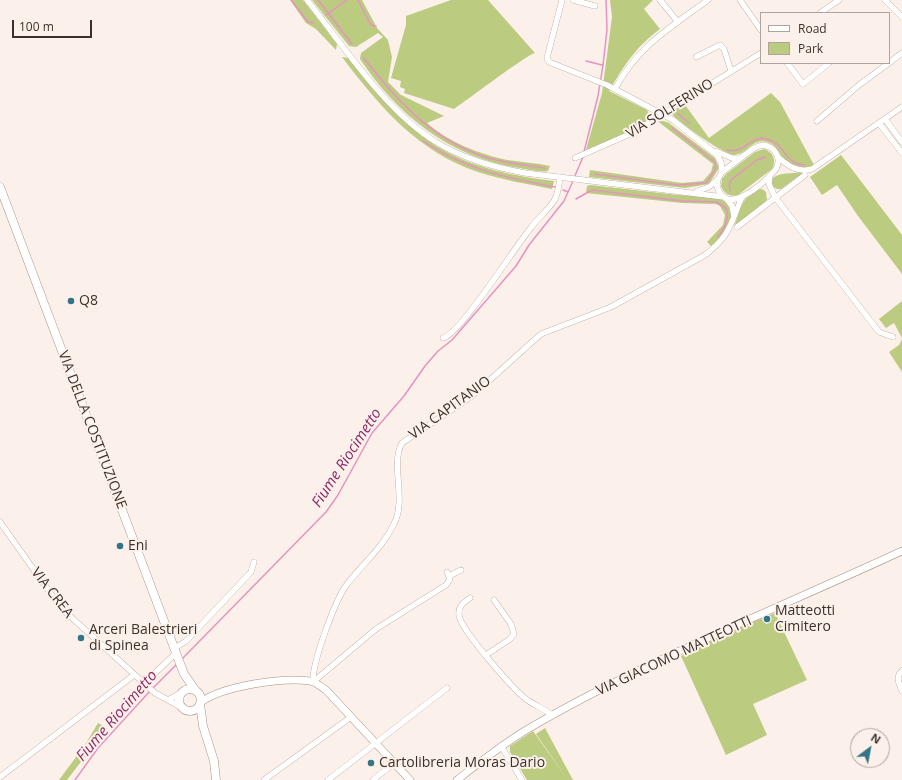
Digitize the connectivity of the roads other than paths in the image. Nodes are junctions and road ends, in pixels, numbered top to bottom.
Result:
1 (307, 0) edge
2 (562, 0) edge
3 (573, 0) edge
4 (660, 0) edge
5 (708, 0) edge
6 (740, 0) edge
7 (839, 0) edge
8 (885, 0) edge
9 (595, 6) dead end
10 (894, 10) junction
11 (821, 12) edge
12 (890, 14) edge
13 (902, 17) edge
14 (678, 22) junction
15 (760, 29) edge
16 (902, 53) edge
17 (760, 54) edge
18 (696, 57) dead end
19 (890, 62) edge
20 (788, 64) edge
21 (827, 64) edge
22 (888, 64) edge
23 (731, 71) junction
24 (615, 89) junction
25 (902, 108) edge
26 (664, 114) junction
27 (885, 119) junction
28 (817, 121) dead end
29 (879, 123) junction
30 (902, 142) edge
31 (711, 149) junction
32 (902, 153) edge
33 (778, 156) junction
34 (575, 158) dead end
35 (741, 158) junction
36 (722, 172) junction
37 (805, 175) dead end
38 (770, 176) junction
39 (560, 177) junction
40 (718, 179) junction
41 (757, 186) junction
42 (0, 187) edge
43 (690, 192) junction
44 (773, 195) junction
45 (742, 197) junction
46 (725, 198) junction
47 (734, 220) junction
48 (737, 228) dead end
49 (893, 337) dead end
50 (443, 338) dead end
51 (0, 522) edge
52 (902, 551) edge
53 (254, 562) dead end
54 (461, 570) dead end
55 (470, 598) dead end
56 (494, 600) dead end
57 (176, 653) junction
58 (486, 655) junction
59 (183, 670) junction
60 (902, 671) edge
61 (134, 675) junction
62 (313, 682) junction
63 (146, 686) junction
64 (446, 688) dead end
65 (902, 691) edge
66 (182, 692) junction
67 (197, 692) junction
68 (214, 695) junction
69 (168, 700) junction
70 (200, 703) junction
71 (184, 708) junction
72 (552, 715) junction
73 (351, 717) junction
74 (203, 726) junction
75 (375, 743) junction
76 (501, 746) junction
77 (394, 763) junction
78 (0, 777) edge
79 (216, 780) edge
80 (264, 780) edge
81 (328, 780) edge
82 (373, 780) edge
83 (410, 780) edge
84 (457, 780) edge
85 (522, 780) edge

1 - 39 street
2 - 24 street
3 - 9 street
4 - 14 street
5 - 14 street
6 - 15 street
7 - 11 street
8 - 10 street
10 - 12 street
10 - 13 street
14 - 24 street
16 - 19 street
17 - 23 street, VIA SOLFERINO
18 - 23 street
20 - 21 street
22 - 28 street
23 - 26 street, VIA SOLFERINO
24 - 26 street
25 - 27 street
26 - 31 street
26 - 34 street, VIA SOLFERINO
27 - 29 street
27 - 30 street
29 - 32 street
29 - 33 street
31 - 35 street
31 - 36 street
33 - 35 street
33 - 38 street
35 - 36 street
36 - 40 street
37 - 44 street
38 - 41 street
38 - 44 street
39 - 43 street
39 - 50 street
40 - 43 street
40 - 46 street
41 - 44 street
41 - 45 street
42 - 57 main road, VIA DELLA COSTITUZIONE
43 - 46 street
44 - 48 street
44 - 49 street
45 - 46 street
45 - 47 street, VIA CAPITANIO
46 - 47 street
47 - 62 street, VIA CAPITANIO
51 - 61 street, VIA CREA
52 - 72 street, VIA GIACOMO MATTEOTTI
53 - 57 street
54 - 62 street
55 - 58 street
56 - 58 street
57 - 59 main road, VIA DELLA COSTITUZIONE
57 - 63 street
58 - 72 street
59 - 66 main road, VIA DELLA COSTITUZIONE
59 - 67 main road, VIA DELLA COSTITUZIONE
60 - 65 street
61 - 63 street, VIA CREA
61 - 78 street
62 - 68 street
62 - 73 street
63 - 69 street, VIA CREA
64 - 75 street
66 - 67 main road
66 - 69 street
66 - 71 main road
67 - 68 street
67 - 70 main road
68 - 70 street
69 - 71 street, VIA CREA
70 - 71 main road
70 - 74 main road
71 - 74 main road
72 - 76 street, VIA GIACOMO MATTEOTTI
73 - 75 street
73 - 80 street
74 - 79 main road
75 - 77 street
75 - 81 street
76 - 84 street, VIA GIACOMO MATTEOTTI
76 - 85 street
77 - 82 street
77 - 83 street

